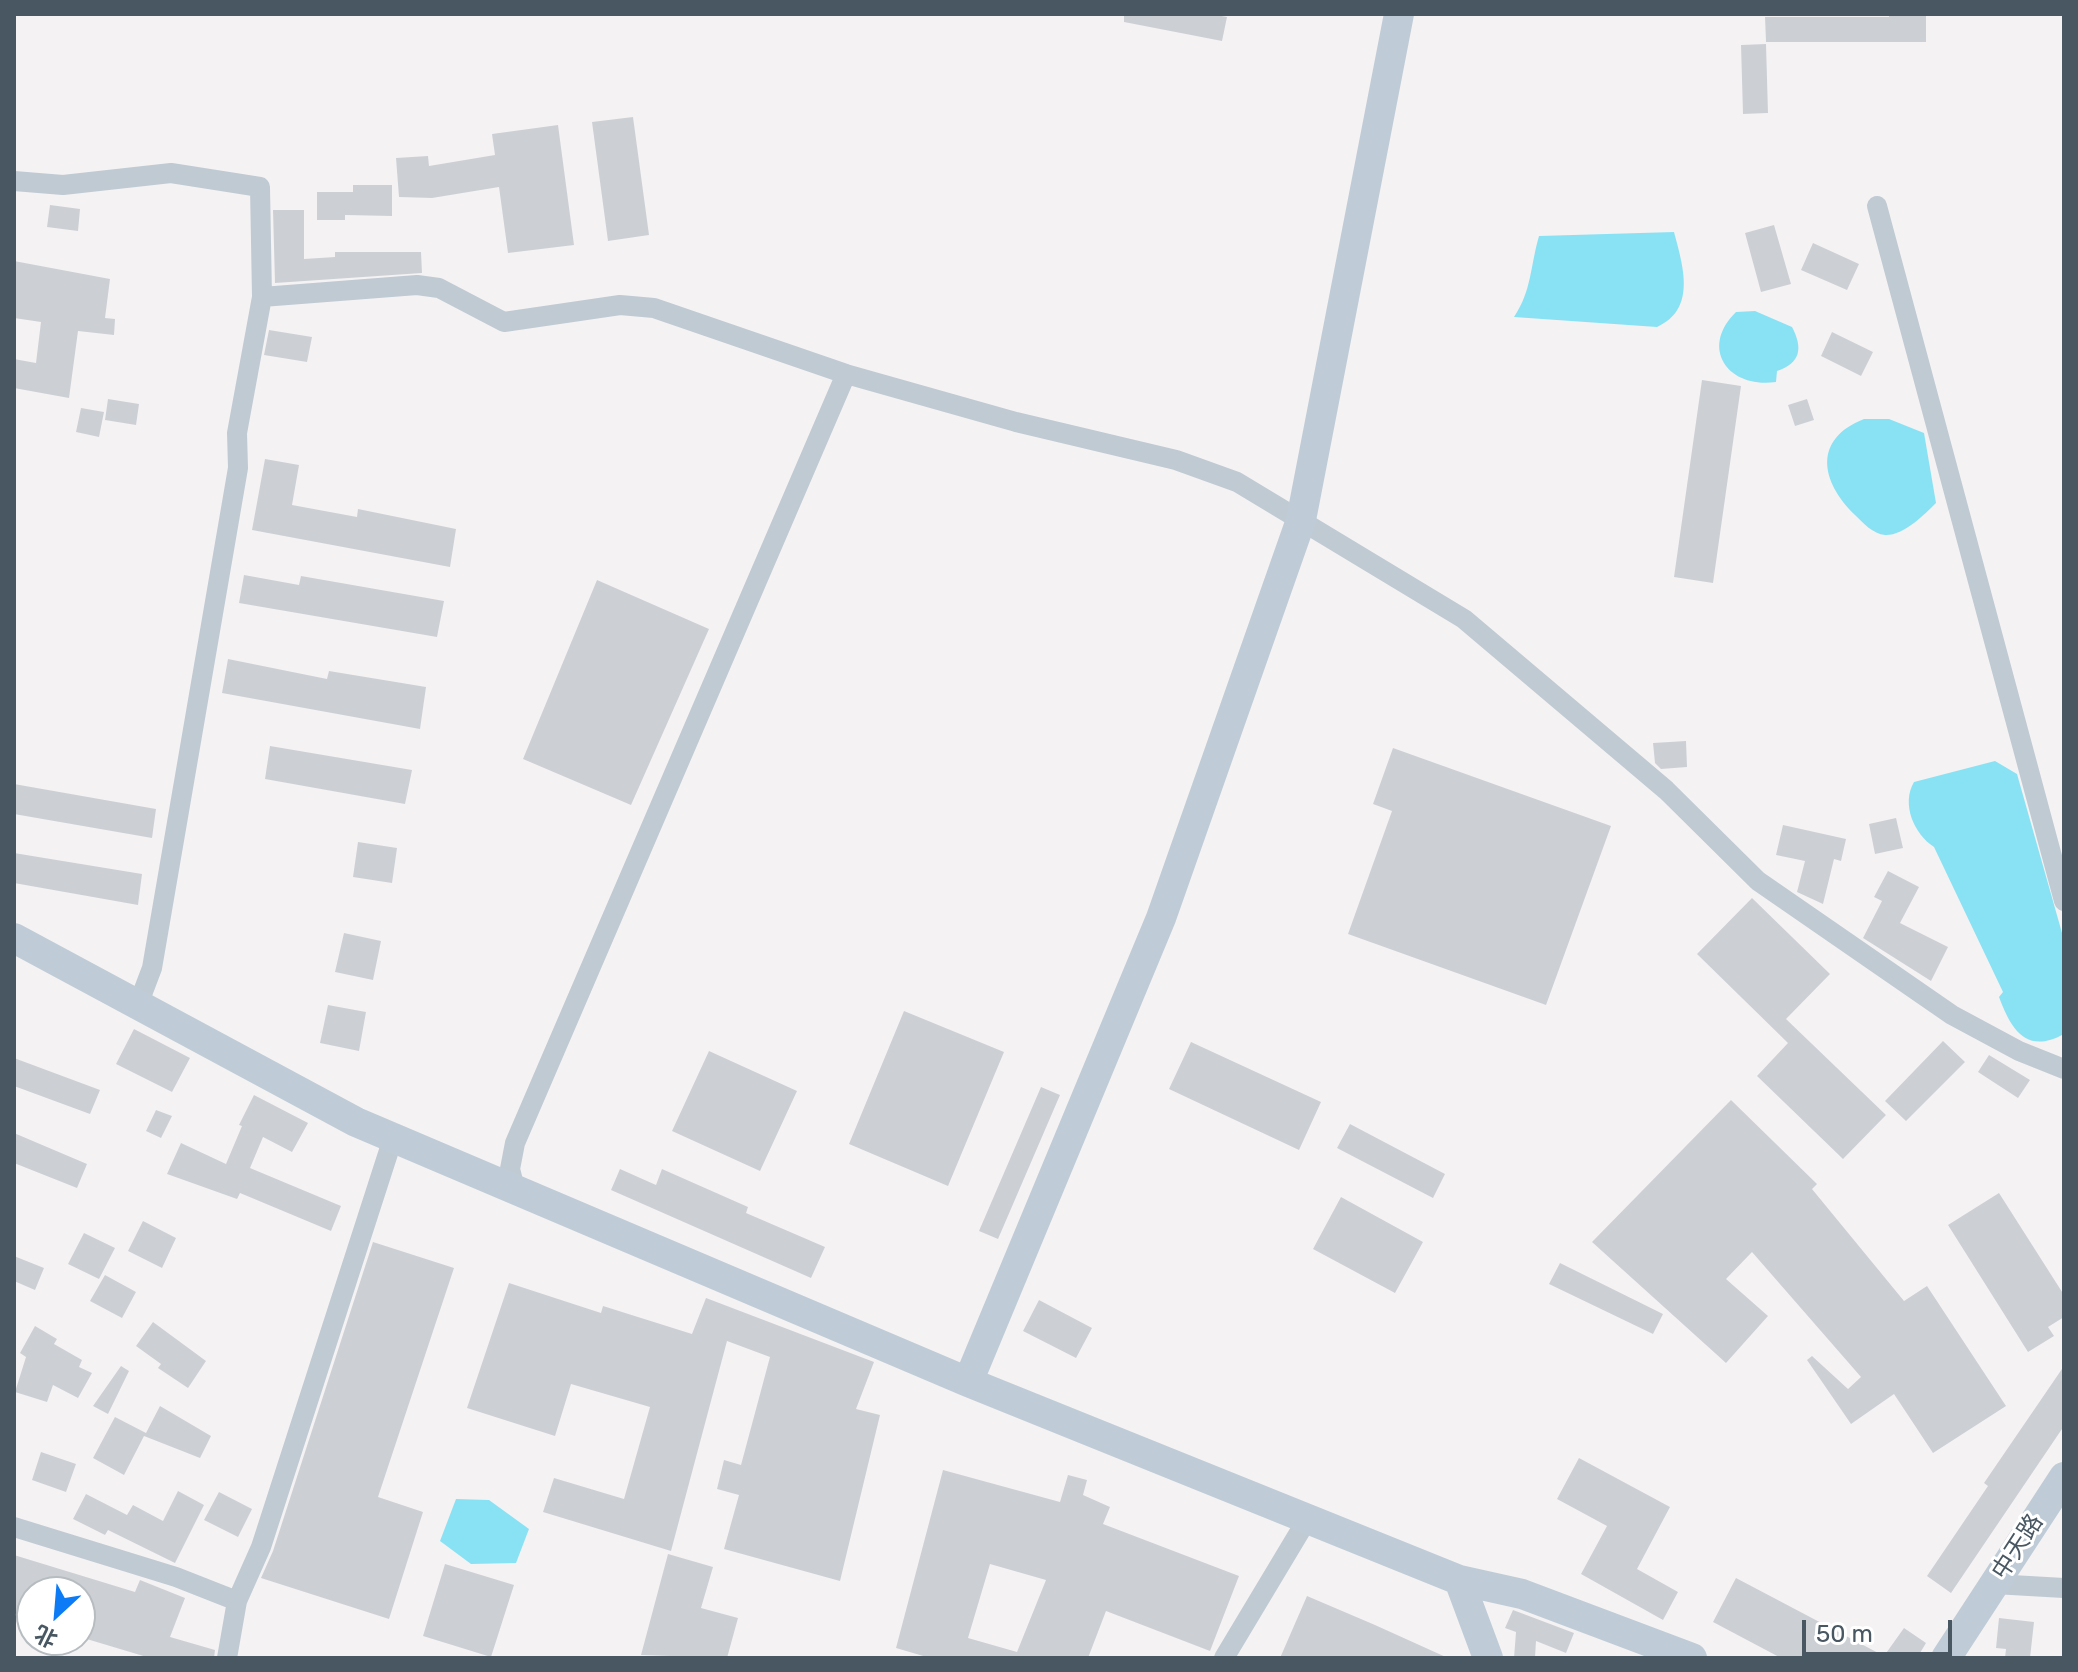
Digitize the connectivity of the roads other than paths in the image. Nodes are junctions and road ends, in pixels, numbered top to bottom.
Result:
1 (1399, 14) edge
2 (14, 181) edge
3 (1877, 206) dead end
4 (262, 297) junction
5 (846, 374) junction
6 (1301, 520) junction
7 (2064, 901) edge
8 (14, 938) edge
9 (138, 1005) junction
10 (2064, 1069) edge
11 (393, 1138) junction
12 (515, 1189) junction
13 (968, 1382) junction
14 (2064, 1477) edge
15 (2056, 1504) edge
16 (1308, 1518) junction
17 (14, 1527) edge
18 (1459, 1580) junction
19 (1994, 1584) junction
20 (2064, 1588) edge
21 (237, 1601) junction
22 (227, 1658) edge
23 (1224, 1658) edge
24 (1488, 1658) edge
25 (1692, 1658) edge
26 (1946, 1658) edge

1 - 6 street
2 - 4 street
3 - 7 street
4 - 5 street
4 - 9 street
5 - 6 street
5 - 12 street
6 - 10 street
6 - 13 street
8 - 9 street
9 - 11 street
11 - 12 street
11 - 21 street
12 - 13 street
13 - 16 street
14 - 15 street, 中天路
15 - 19 street, 中天路
16 - 18 street
16 - 23 street
17 - 21 street
18 - 24 street
18 - 25 street
19 - 20 street
19 - 26 street, 中天路
21 - 22 street

